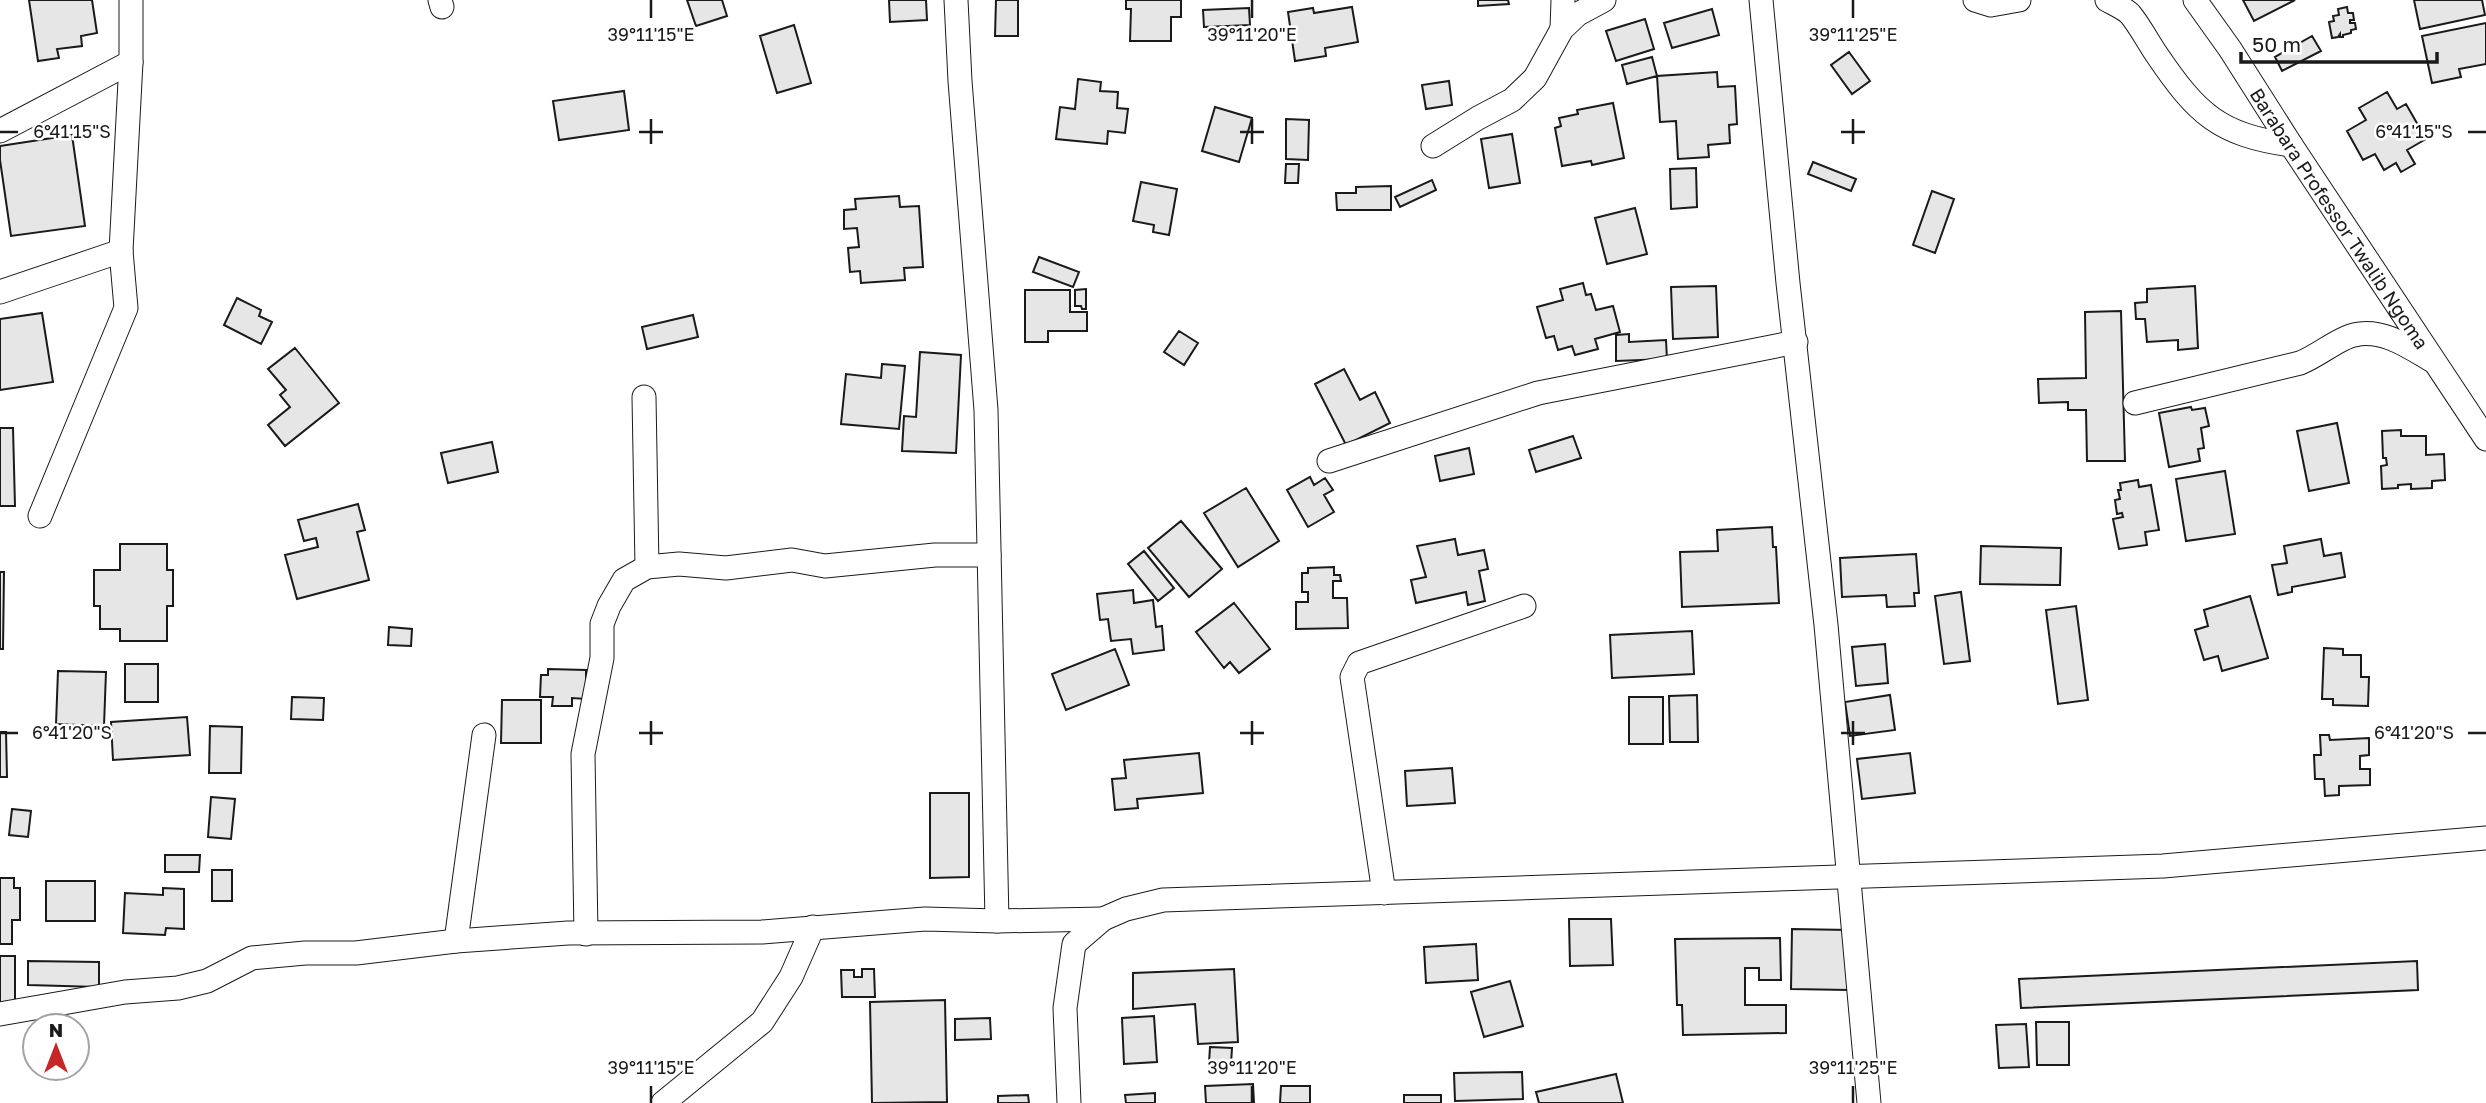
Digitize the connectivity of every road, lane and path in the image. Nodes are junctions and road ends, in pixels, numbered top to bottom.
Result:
1 (131, 0) edge
2 (956, 0) edge
3 (1563, 0) edge
4 (1604, 0) edge
5 (1761, 0) edge
6 (1975, 0) edge
7 (2019, 0) edge
8 (2106, 0) edge
9 (2194, 0) edge
10 (1562, 29) junction
11 (131, 62) junction
12 (0, 131) edge
13 (2291, 145) junction
14 (1433, 146) dead end
15 (121, 251) junction
16 (0, 292) edge
17 (1796, 342) junction
18 (2437, 364) junction
19 (644, 397) dead end
20 (2135, 403) dead end
21 (2486, 439) edge
22 (1329, 461) dead end
23 (40, 516) dead end
24 (989, 555) junction
25 (647, 567) junction
26 (1524, 607) dead end
27 (484, 736) dead end
28 (2486, 838) edge
29 (1850, 878) junction
30 (1384, 892) junction
31 (1103, 919) junction
32 (997, 921) junction
33 (813, 927) junction
34 (586, 934) junction
35 (456, 941) junction
36 (0, 1014) edge
37 (663, 1103) edge
38 (1069, 1103) edge
39 (1869, 1103) edge

1 - 11 street
2 - 24 street
3 - 10 street
4 - 10 street
5 - 17 street
6 - 7 street
8 - 13 street
9 - 13 street, Barabara Professor Twalib Ngoma
10 - 14 street
11 - 12 street
11 - 15 street
13 - 18 street, Barabara Professor Twalib Ngoma
15 - 16 street
15 - 23 street
17 - 22 street
17 - 29 street
18 - 20 street
18 - 21 street, Barabara Professor Twalib Ngoma
19 - 25 street
24 - 25 street
24 - 32 street
25 - 34 street
26 - 30 street
27 - 35 street
28 - 29 street
29 - 30 street
29 - 39 street
30 - 31 street
31 - 32 street
31 - 38 street
32 - 33 street
33 - 34 street
33 - 37 street
34 - 35 street
35 - 36 street

